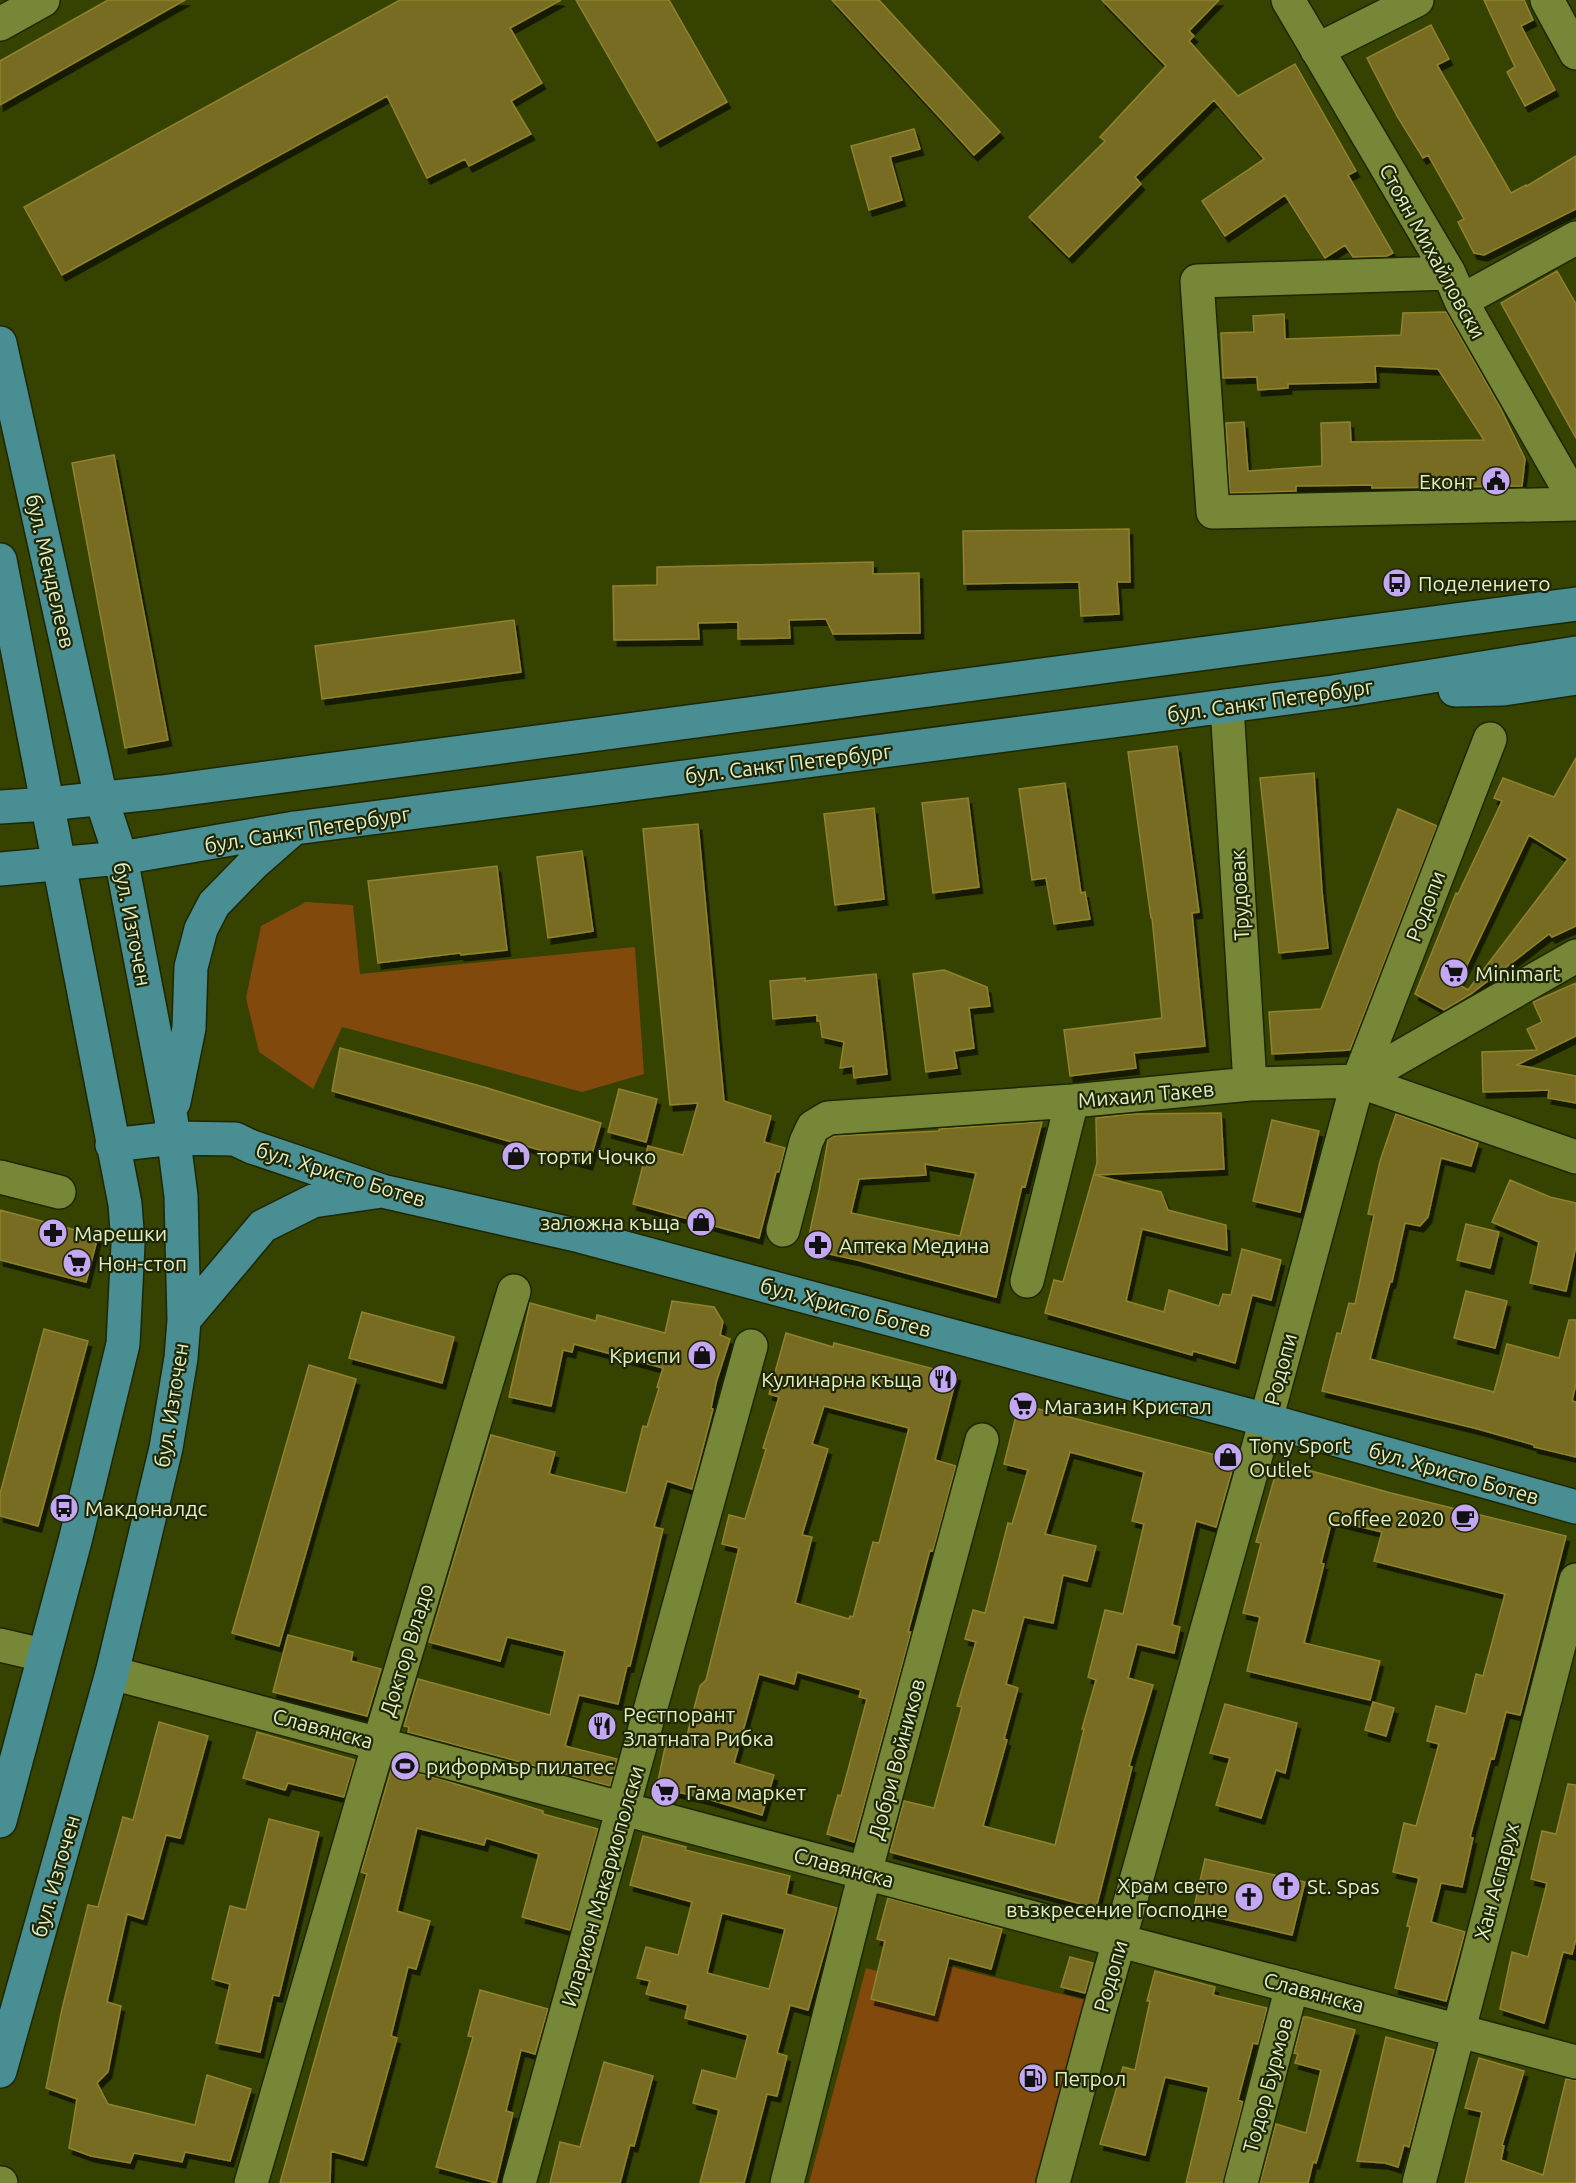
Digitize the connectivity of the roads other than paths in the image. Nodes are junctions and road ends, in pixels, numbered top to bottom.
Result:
1 (43, 0) edge
2 (1288, 0) edge
3 (1417, 0) edge
4 (1547, 0) edge
5 (0, 24) edge
6 (1317, 50) junction
7 (1576, 53) edge
8 (1576, 238) edge
9 (1455, 287) junction
10 (0, 343) edge
11 (1576, 503) edge
12 (0, 560) edge
13 (1576, 604) edge
14 (1576, 653) edge
15 (1576, 678) edge
16 (1333, 692) junction
17 (1227, 706) junction
18 (1490, 739) dead end
19 (101, 798) junction
20 (48, 804) junction
21 (0, 807) edge
22 (295, 828) junction
23 (121, 858) junction
24 (59, 864) junction
25 (0, 869) edge
26 (1576, 956) edge
27 (1358, 1081) junction
28 (1250, 1084) junction
29 (1072, 1101) junction
30 (172, 1128) junction
31 (112, 1144) junction
32 (1576, 1157) edge
33 (0, 1177) edge
34 (382, 1191) junction
35 (58, 1192) dead end
36 (783, 1230) dead end
37 (1027, 1281) dead end
38 (514, 1291) dead end
39 (184, 1320) junction
40 (751, 1346) dead end
41 (1266, 1419) junction
42 (982, 1440) dead end
43 (1576, 1507) edge
44 (1576, 1580) edge
45 (0, 1645) edge
46 (44, 1655) junction
47 (112, 1673) junction
48 (379, 1743) junction
49 (624, 1809) junction
50 (0, 1821) edge
51 (865, 1873) junction
52 (1120, 1940) junction
53 (1292, 1986) junction
54 (1457, 2030) junction
55 (1576, 2062) edge
56 (0, 2071) edge
57 (251, 2183) edge
58 (519, 2183) edge
59 (787, 2183) edge
60 (1053, 2183) edge
61 (1241, 2183) edge
62 (1419, 2183) edge

1 - 5 street
2 - 6 street, Стоян Михайловски
3 - 6 street
4 - 7 street
6 - 9 street, Стоян Михайловски
8 - 9 street
9 - 11 street, Стоян Михайловски
9 - 11 street
10 - 19 main road, бул. Менделеев
12 - 20 main road
13 - 19 main road
14 - 16 main road, бул. Санкт Петербург
15 - 16 main road
16 - 17 main road, бул. Санкт Петербург
17 - 22 main road, бул. Санкт Петербург
17 - 28 street, Трудовак
18 - 27 street, Родопи
19 - 20 main road
19 - 23 main road, бул. Източен
20 - 21 main road
20 - 24 main road
22 - 23 main road, бул. Санкт Петербург
22 - 30 main road
23 - 24 main road, бул. Санкт Петербург
23 - 30 main road, бул. Източен
24 - 25 main road, бул. Санкт Петербург
24 - 31 main road
26 - 27 street
27 - 28 street, Михаил Такев
27 - 32 street, Михаил Такев
27 - 41 street, Родопи
28 - 29 street, Михаил Такев
29 - 36 street, Михаил Такев
29 - 37 street
30 - 31 main road, бул. Христо Ботев
30 - 34 main road, бул. Христо Ботев
30 - 39 main road, бул. Източен
31 - 46 main road
33 - 35 street
34 - 39 main road
34 - 41 main road, бул. Христо Ботев
38 - 48 street, Доктор Владо
39 - 47 main road, бул. Източен
40 - 49 street, Иларион Макариополски
41 - 43 main road, бул. Христо Ботев
41 - 52 street, Родопи
42 - 51 street, Добри Войников
44 - 54 street, Хан Аспарух
45 - 46 street
46 - 50 main road
47 - 48 street, Славянска
47 - 56 main road, бул. Източен
48 - 49 street, Славянска
48 - 57 street, Доктор Владо
49 - 51 street, Славянска
49 - 58 street, Иларион Макариополски
51 - 52 street, Славянска
51 - 59 street, Добри Войников
52 - 53 street, Славянска
52 - 60 street, Родопи
53 - 54 street, Славянска
53 - 61 street, Тодор Бурмов
54 - 55 street, Славянска
54 - 62 street, Хан Аспарух

